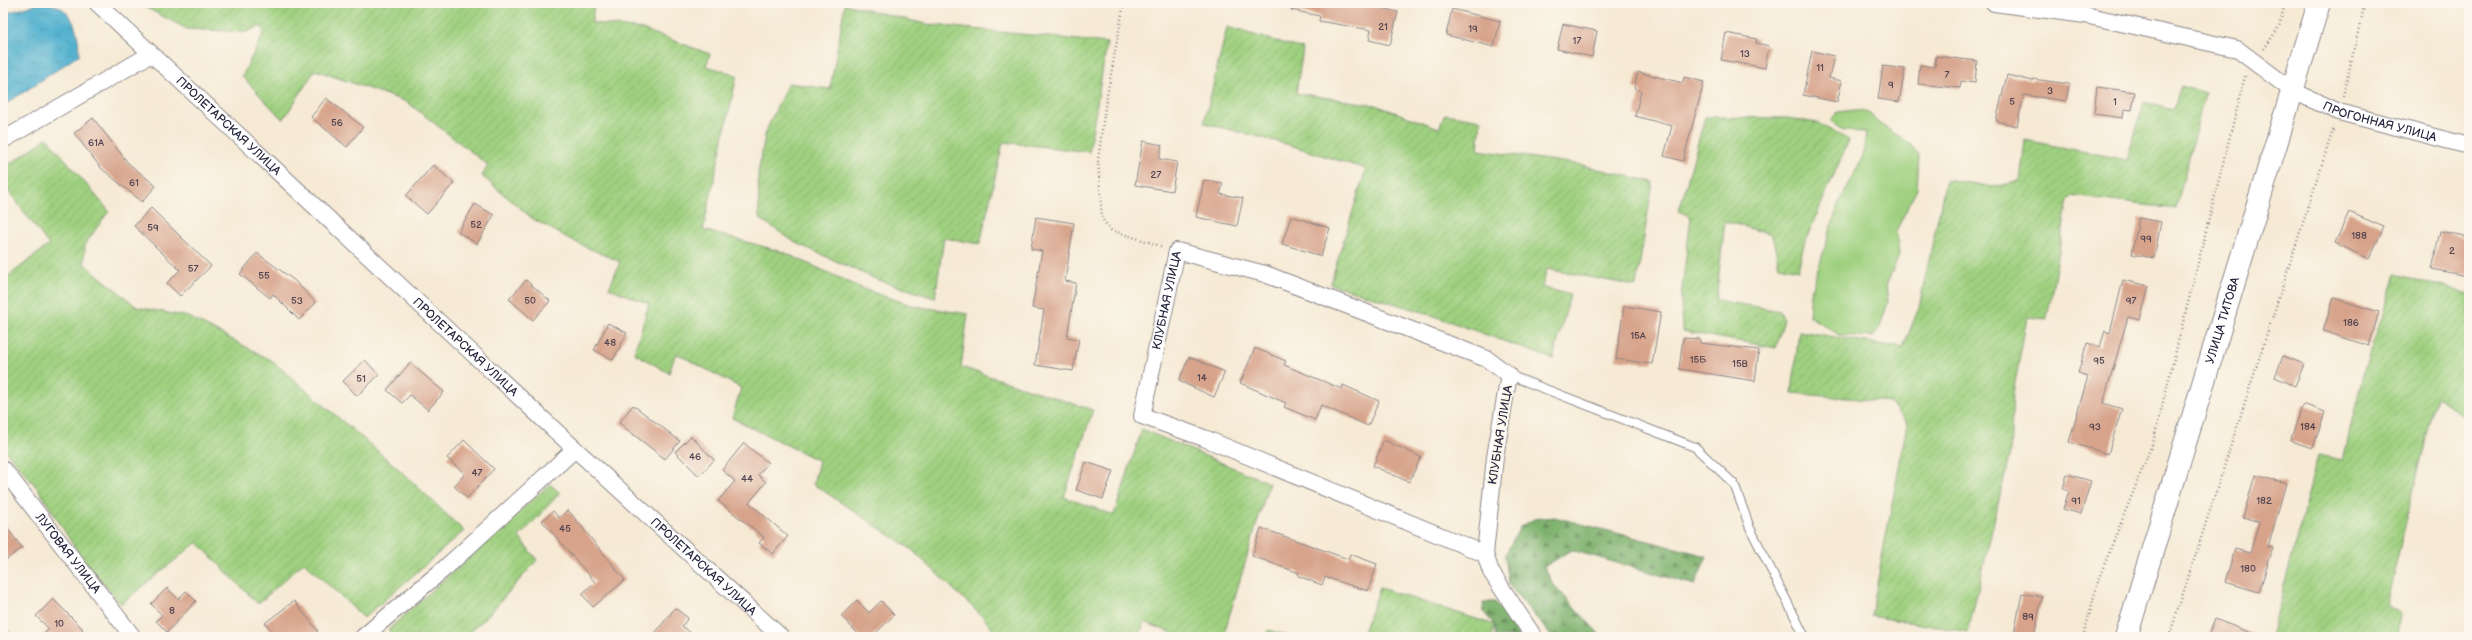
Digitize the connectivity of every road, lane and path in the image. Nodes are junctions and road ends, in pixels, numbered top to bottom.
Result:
1 (97, 3) edge
2 (1124, 3) edge
3 (1994, 3) edge
4 (2285, 3) edge
5 (2320, 3) edge
6 (2365, 3) edge
7 (151, 54) junction
8 (2255, 62) junction
9 (2293, 91) junction
10 (2339, 112) junction
11 (3, 140) edge
12 (2469, 146) edge
13 (1177, 251) junction
14 (1509, 374) junction
15 (575, 449) junction
16 (4, 470) edge
17 (1485, 554) junction
18 (133, 637) edge
19 (363, 637) edge
20 (781, 637) edge
21 (1534, 637) edge
22 (1805, 637) edge
23 (2083, 637) edge
24 (2126, 637) edge
25 (2169, 637) edge

1 - 7 street, ПРОЛЕТАРСКАЯ УЛИЦА
2 - 13 path
3 - 8 street, ПРОГОННАЯ УЛИЦА
4 - 8 path
5 - 9 main road, УЛИЦА ТИТОВА
6 - 10 path
7 - 11 street
7 - 15 street, ПРОЛЕТАРСКАЯ УЛИЦА
8 - 9 street, ПРОГОННАЯ УЛИЦА
8 - 23 path
9 - 10 street, ПРОГОННАЯ УЛИЦА
9 - 24 main road, УЛИЦА ТИТОВА
10 - 12 street, ПРОГОННАЯ УЛИЦА
10 - 25 path
13 - 14 street, КЛУБНАЯ УЛИЦА
13 - 17 street, КЛУБНАЯ УЛИЦА
14 - 17 street, КЛУБНАЯ УЛИЦА
14 - 22 lane
15 - 19 street
15 - 20 street, ПРОЛЕТАРСКАЯ УЛИЦА
16 - 18 street, ЛУГОВАЯ УЛИЦА
17 - 21 street

